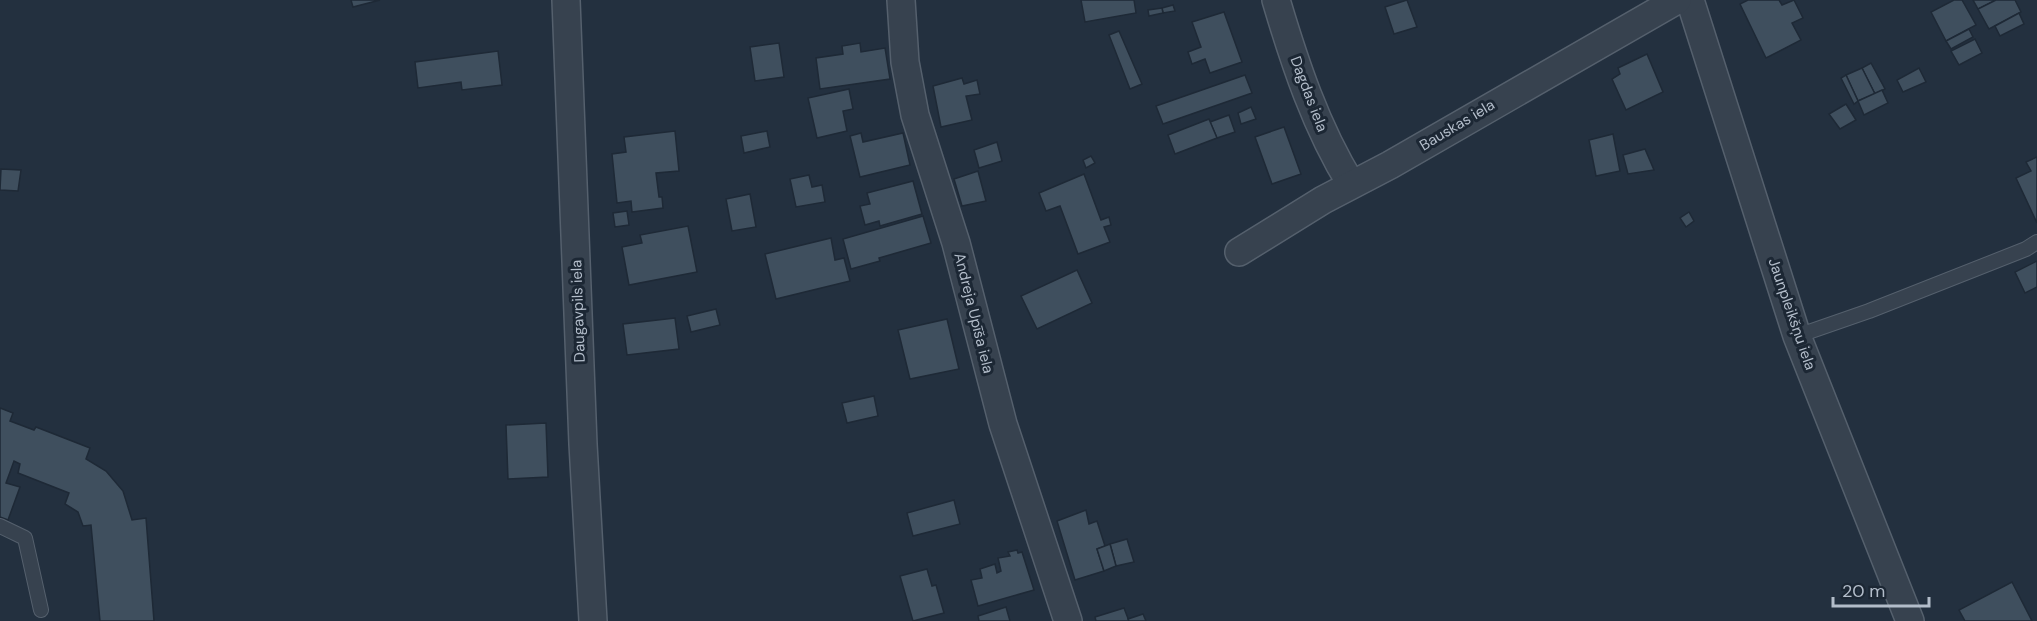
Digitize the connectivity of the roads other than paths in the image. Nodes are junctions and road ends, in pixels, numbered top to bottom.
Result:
1 (566, 0) edge
2 (901, 0) edge
3 (1276, 0) edge
4 (1677, 0) edge
5 (1690, 0) edge
6 (1351, 184) junction
7 (2037, 242) edge
8 (1239, 252) dead end
9 (1797, 336) junction
10 (0, 526) edge
11 (40, 610) dead end
12 (593, 621) edge
13 (1068, 621) edge
14 (1910, 621) edge

1 - 12 street, Daugavpils iela
2 - 13 street, Andreja Upīša iela
3 - 6 street, Dagdas iela
4 - 6 street, Bauskas iela
5 - 9 street, Jaunpleikšņu iela
6 - 8 street, Bauskas iela
7 - 9 lane
9 - 14 street, Jaunpleikšņu iela
10 - 11 lane

